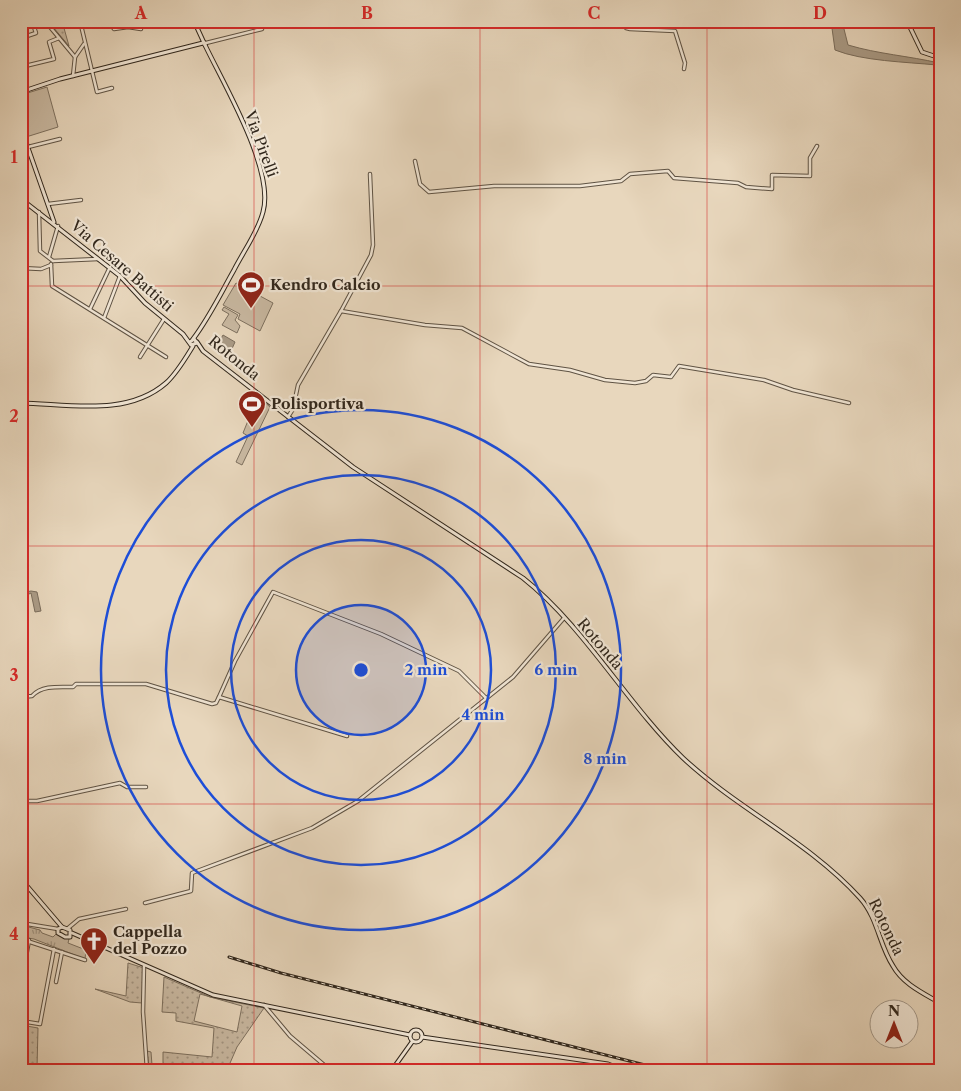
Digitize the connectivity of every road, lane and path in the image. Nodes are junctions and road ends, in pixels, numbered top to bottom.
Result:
1 (32, 21) edge
2 (45, 21) edge
3 (85, 21) edge
4 (108, 21) edge
5 (194, 21) edge
6 (261, 21) edge
7 (625, 21) edge
8 (907, 21) edge
9 (80, 22) edge
10 (21, 25) edge
11 (142, 29) dead end
12 (21, 38) edge
13 (59, 38) junction
14 (85, 43) junction
15 (204, 43) junction
16 (75, 57) junction
17 (940, 58) edge
18 (21, 67) edge
19 (684, 69) dead end
20 (92, 71) junction
21 (73, 76) junction
22 (112, 88) dead end
23 (21, 92) edge
24 (21, 128) edge
25 (60, 139) dead end
26 (26, 142) junction
27 (818, 146) dead end
28 (28, 147) junction
29 (21, 153) edge
30 (415, 161) dead end
31 (370, 174) dead end
32 (22, 200) edge
33 (81, 200) dead end
34 (48, 204) junction
35 (21, 205) edge
36 (40, 212) junction
37 (54, 222) junction
38 (58, 226) junction
39 (49, 257) junction
40 (99, 258) junction
41 (52, 263) junction
42 (21, 268) edge
43 (110, 268) junction
44 (120, 276) junction
45 (90, 309) junction
46 (341, 311) junction
47 (104, 318) junction
48 (164, 319) junction
49 (193, 342) junction
50 (147, 344) junction
51 (140, 357) dead end
52 (166, 357) dead end
53 (21, 403) edge
54 (849, 403) dead end
55 (288, 417) junction
56 (564, 618) junction
57 (21, 697) edge
58 (219, 697) junction
59 (486, 698) junction
60 (347, 736) dead end
61 (146, 787) dead end
62 (21, 801) edge
63 (21, 881) edge
64 (145, 903) dead end
65 (126, 908) dead end
66 (21, 923) edge
67 (75, 923) junction
68 (59, 929) junction
69 (67, 929) junction
70 (71, 934) junction
71 (21, 939) edge
72 (29, 940) junction
73 (54, 949) junction
74 (63, 951) junction
75 (85, 960) dead end
76 (144, 966) junction
77 (56, 982) dead end
78 (21, 985) edge
79 (940, 1003) edge
80 (264, 1005) junction
81 (21, 1021) edge
82 (410, 1035) junction
83 (422, 1037) junction
84 (412, 1042) junction
85 (147, 1070) edge
86 (330, 1070) edge
87 (392, 1070) edge
88 (623, 1070) edge

1 - 10 street
1 - 12 street
2 - 13 street
3 - 9 street
4 - 11 street
5 - 15 main road, Via Pirelli
6 - 15 street
7 - 19 street
8 - 17 main road
9 - 14 street
13 - 16 street
13 - 18 street
14 - 16 street
14 - 20 street
15 - 20 main road
15 - 49 main road, Via Pirelli
16 - 21 street
20 - 21 main road
20 - 22 street
21 - 23 main road
24 - 26 main road
25 - 28 street
26 - 28 main road
26 - 29 street
27 - 30 street
28 - 34 main road
31 - 46 street
32 - 35 street
32 - 36 main road, Via Cesare Battisti
33 - 34 street
34 - 37 main road
36 - 37 main road, Via Cesare Battisti
36 - 39 street
37 - 38 main road, Via Cesare Battisti
38 - 39 street
38 - 40 main road, Via Cesare Battisti
39 - 41 street
40 - 41 street
40 - 43 main road, Via Cesare Battisti
41 - 42 street
41 - 45 street
43 - 44 main road, Via Cesare Battisti
43 - 45 street
44 - 47 street
44 - 48 main road, Via Cesare Battisti
45 - 47 street
46 - 54 street
46 - 55 street
47 - 50 street
48 - 49 main road, Via Cesare Battisti
48 - 50 street
49 - 53 main road, Via Pirelli
49 - 55 main road, Rotonda
50 - 51 street
50 - 52 street
55 - 56 main road, Rotonda
56 - 59 street
56 - 79 main road, Rotonda
57 - 58 street
58 - 59 street
58 - 60 street
59 - 64 street
61 - 62 street
63 - 68 main road
65 - 67 street
66 - 68 street
67 - 69 street
67 - 70 street
68 - 69 main road
68 - 70 main road
69 - 70 main road
70 - 76 main road
71 - 72 street
72 - 73 street
72 - 78 street
73 - 74 street
73 - 81 street
74 - 75 street
74 - 77 street
76 - 80 main road
76 - 85 street
80 - 82 main road
80 - 86 street
82 - 83 main road
82 - 84 main road
83 - 84 main road
83 - 88 main road
84 - 87 main road

